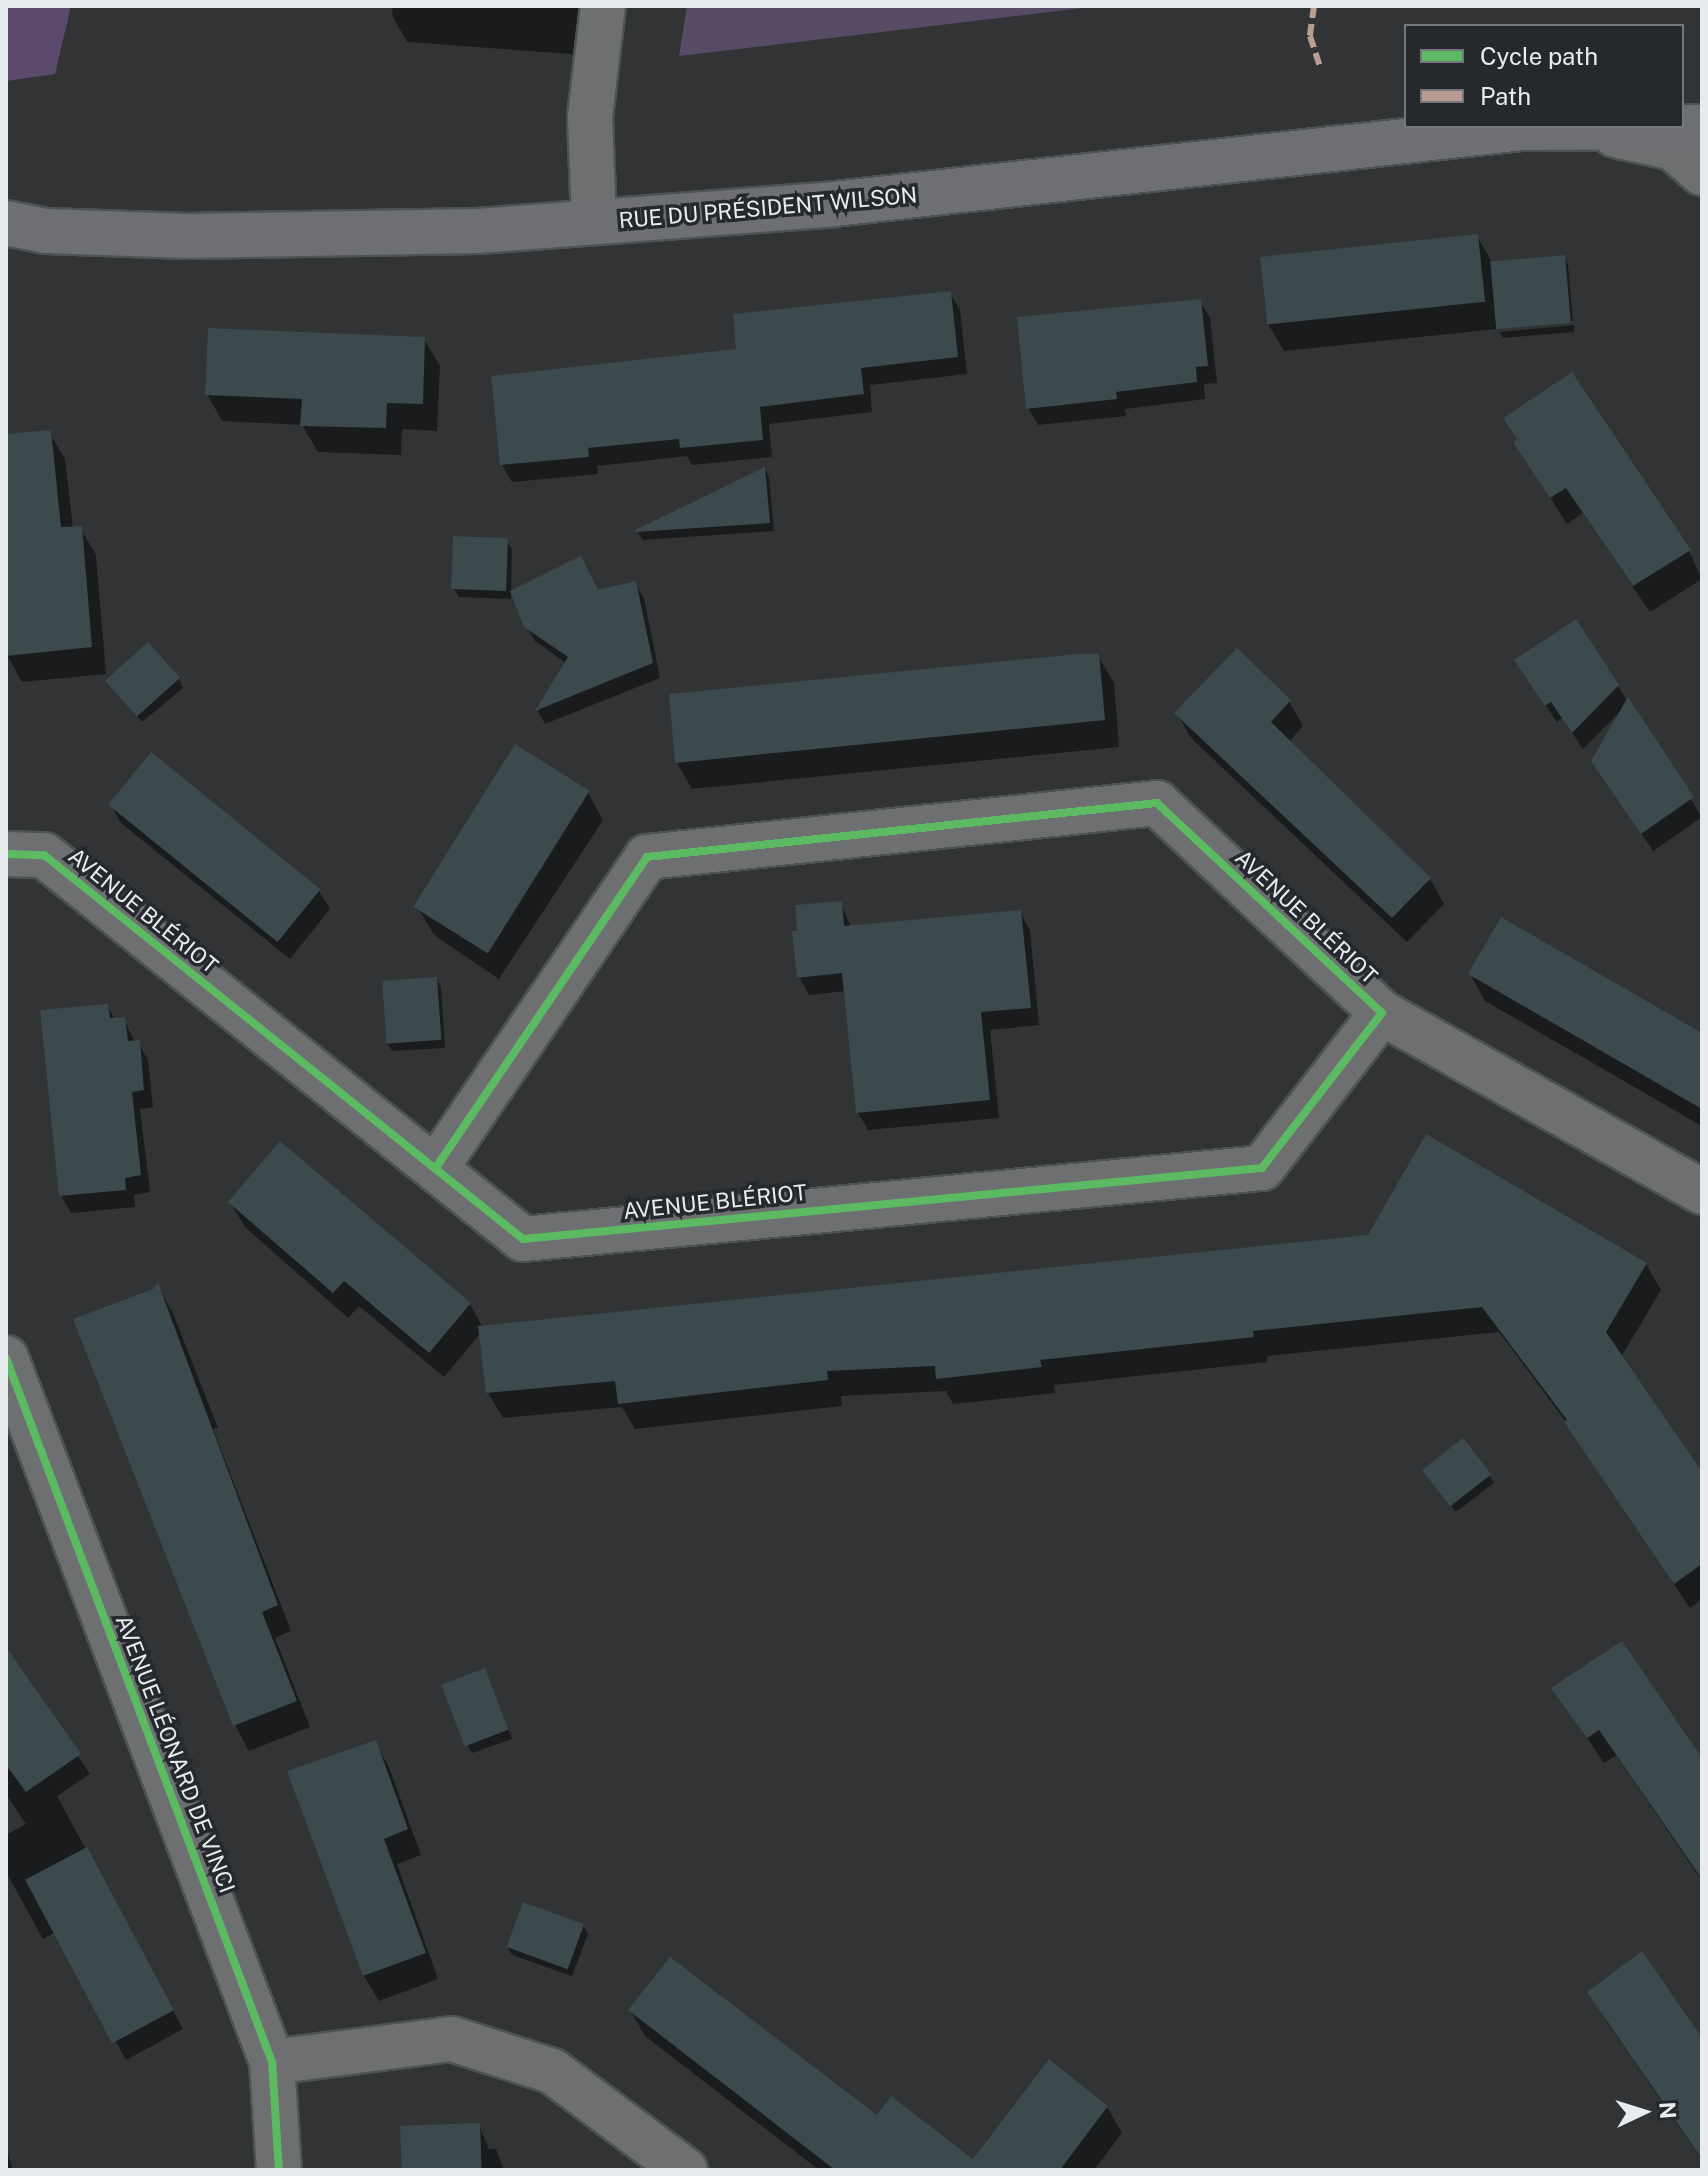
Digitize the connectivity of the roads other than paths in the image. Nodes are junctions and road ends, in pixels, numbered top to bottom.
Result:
1 (603, 6) edge
2 (1525, 128) edge
3 (1542, 128) edge
4 (1702, 173) edge
5 (594, 222) junction
6 (6, 223) edge
7 (6, 854) edge
8 (1382, 1013) junction
9 (436, 1168) junction
10 (1702, 1192) edge
11 (6, 1358) edge
12 (272, 2062) junction
13 (279, 2170) edge
14 (685, 2170) edge

1 - 5 street
2 - 5 main road, RUE DU PRÉSIDENT WILSON
3 - 4 street
5 - 6 main road, RUE DU PRÉSIDENT WILSON
7 - 9 street, AVENUE BLÉRIOT
8 - 9 street, AVENUE BLÉRIOT
8 - 9 street, AVENUE BLÉRIOT
8 - 10 street, AVENUE BLÉRIOT
11 - 12 street, AVENUE LÉONARD DE VINCI
12 - 13 street, AVENUE LÉONARD DE VINCI
12 - 14 street

